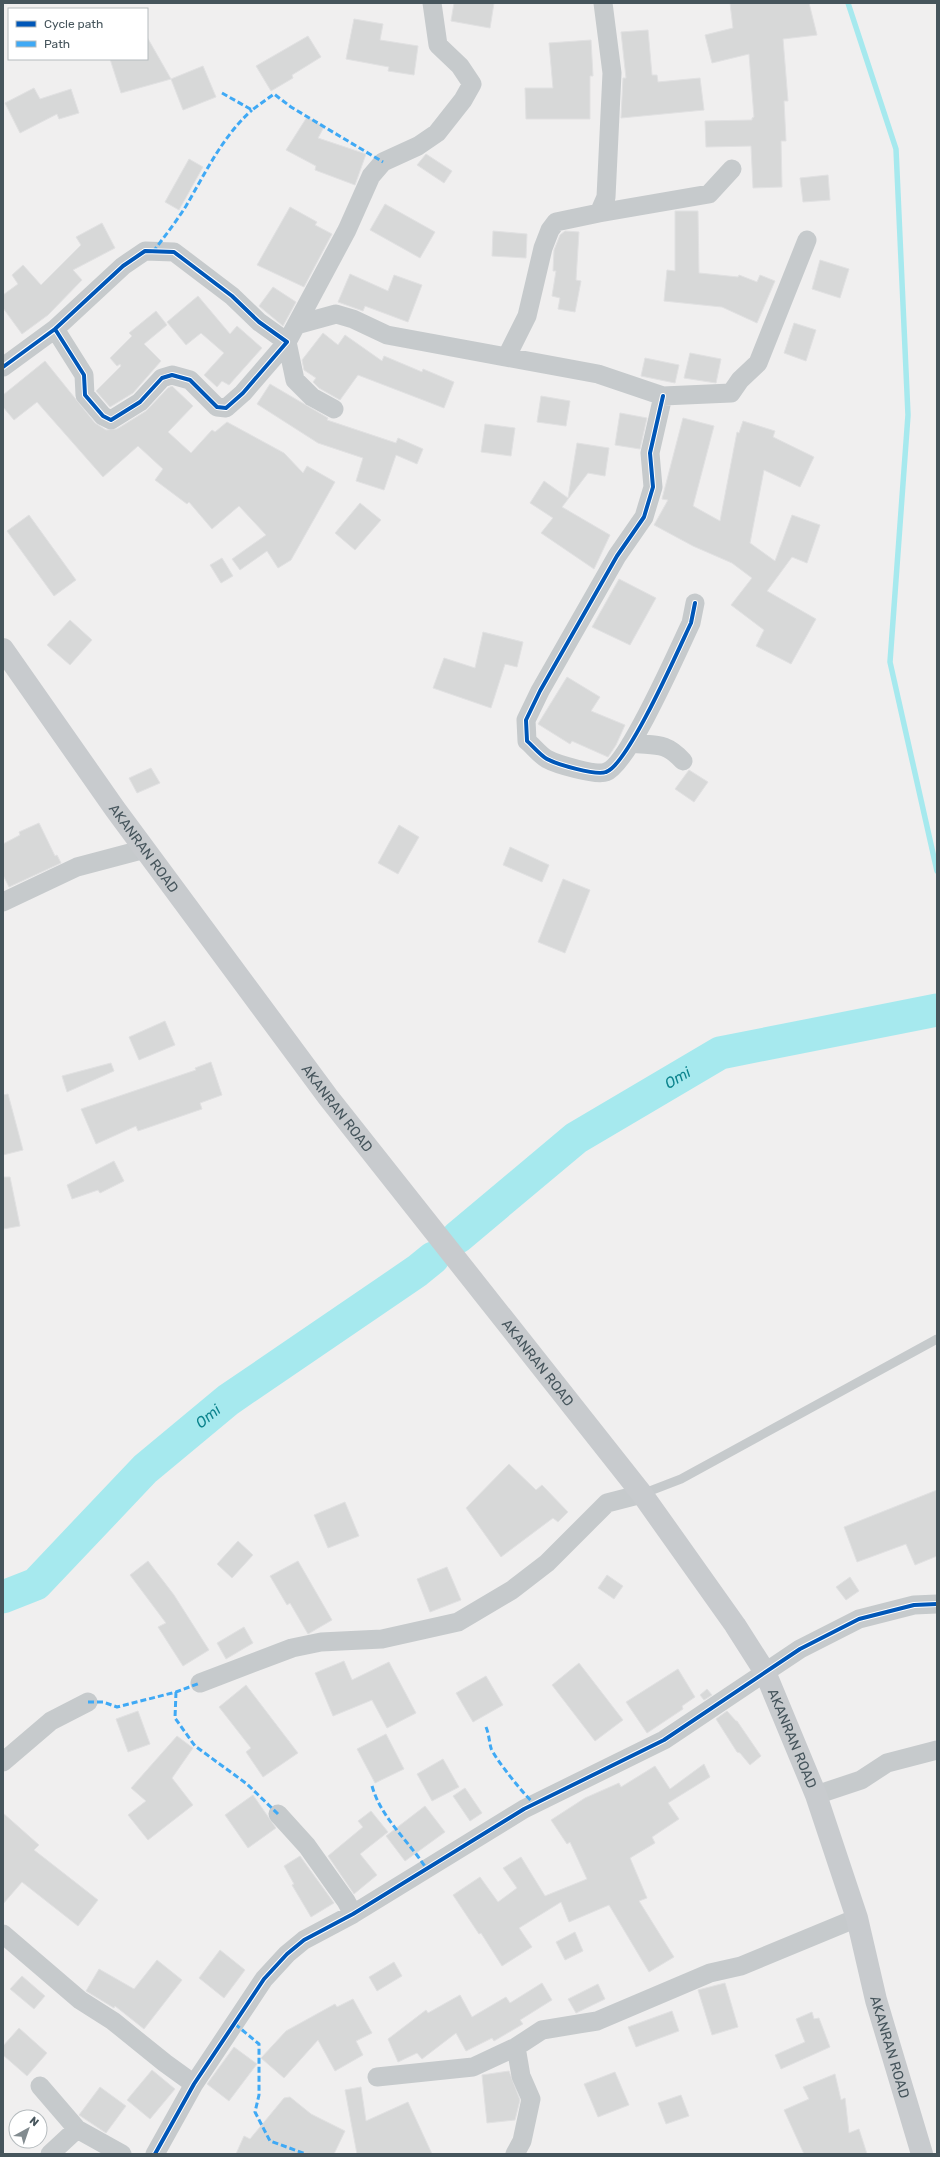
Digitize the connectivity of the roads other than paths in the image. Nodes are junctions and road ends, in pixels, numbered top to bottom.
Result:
1 (432, 3) edge
2 (603, 3) edge
3 (732, 169) dead end
4 (600, 213) junction
5 (806, 240) dead end
6 (296, 325) junction
7 (55, 329) junction
8 (287, 342) junction
9 (507, 356) junction
10 (3, 367) edge
11 (663, 396) junction
12 (334, 409) dead end
13 (695, 603) dead end
14 (3, 649) edge
15 (631, 743) junction
16 (683, 761) dead end
17 (146, 849) junction
18 (3, 902) edge
19 (937, 1339) edge
20 (642, 1494) junction
21 (937, 1604) edge
22 (765, 1672) junction
23 (200, 1683) dead end
24 (88, 1702) dead end
25 (937, 1750) edge
26 (3, 1762) edge
27 (816, 1795) junction
28 (278, 1814) dead end
29 (353, 1914) junction
30 (856, 1918) junction
31 (3, 1934) edge
32 (516, 2047) junction
33 (377, 2077) dead end
34 (194, 2084) junction
35 (40, 2086) dead end
36 (77, 2129) junction
37 (50, 2154) edge
38 (122, 2154) edge
39 (155, 2154) edge
40 (515, 2154) edge
41 (922, 2154) edge

1 - 6 street
2 - 4 street
3 - 4 street
4 - 9 street
5 - 11 street
6 - 8 street
6 - 9 street
7 - 8 street
7 - 8 street
7 - 10 street
8 - 12 street
9 - 11 street
11 - 15 street
13 - 15 street
14 - 17 main road, AKANRAN ROAD
15 - 16 street
17 - 18 street
17 - 20 main road, AKANRAN ROAD
19 - 20 lane
20 - 22 main road, AKANRAN ROAD
20 - 23 street
21 - 22 street
22 - 27 main road, AKANRAN ROAD
22 - 29 street
24 - 26 street
25 - 27 street
27 - 30 main road, AKANRAN ROAD
28 - 29 street
29 - 34 street
30 - 32 street
30 - 41 main road, AKANRAN ROAD
31 - 34 street
32 - 33 street
32 - 40 street
34 - 39 street
35 - 36 street
36 - 37 street
36 - 38 street

